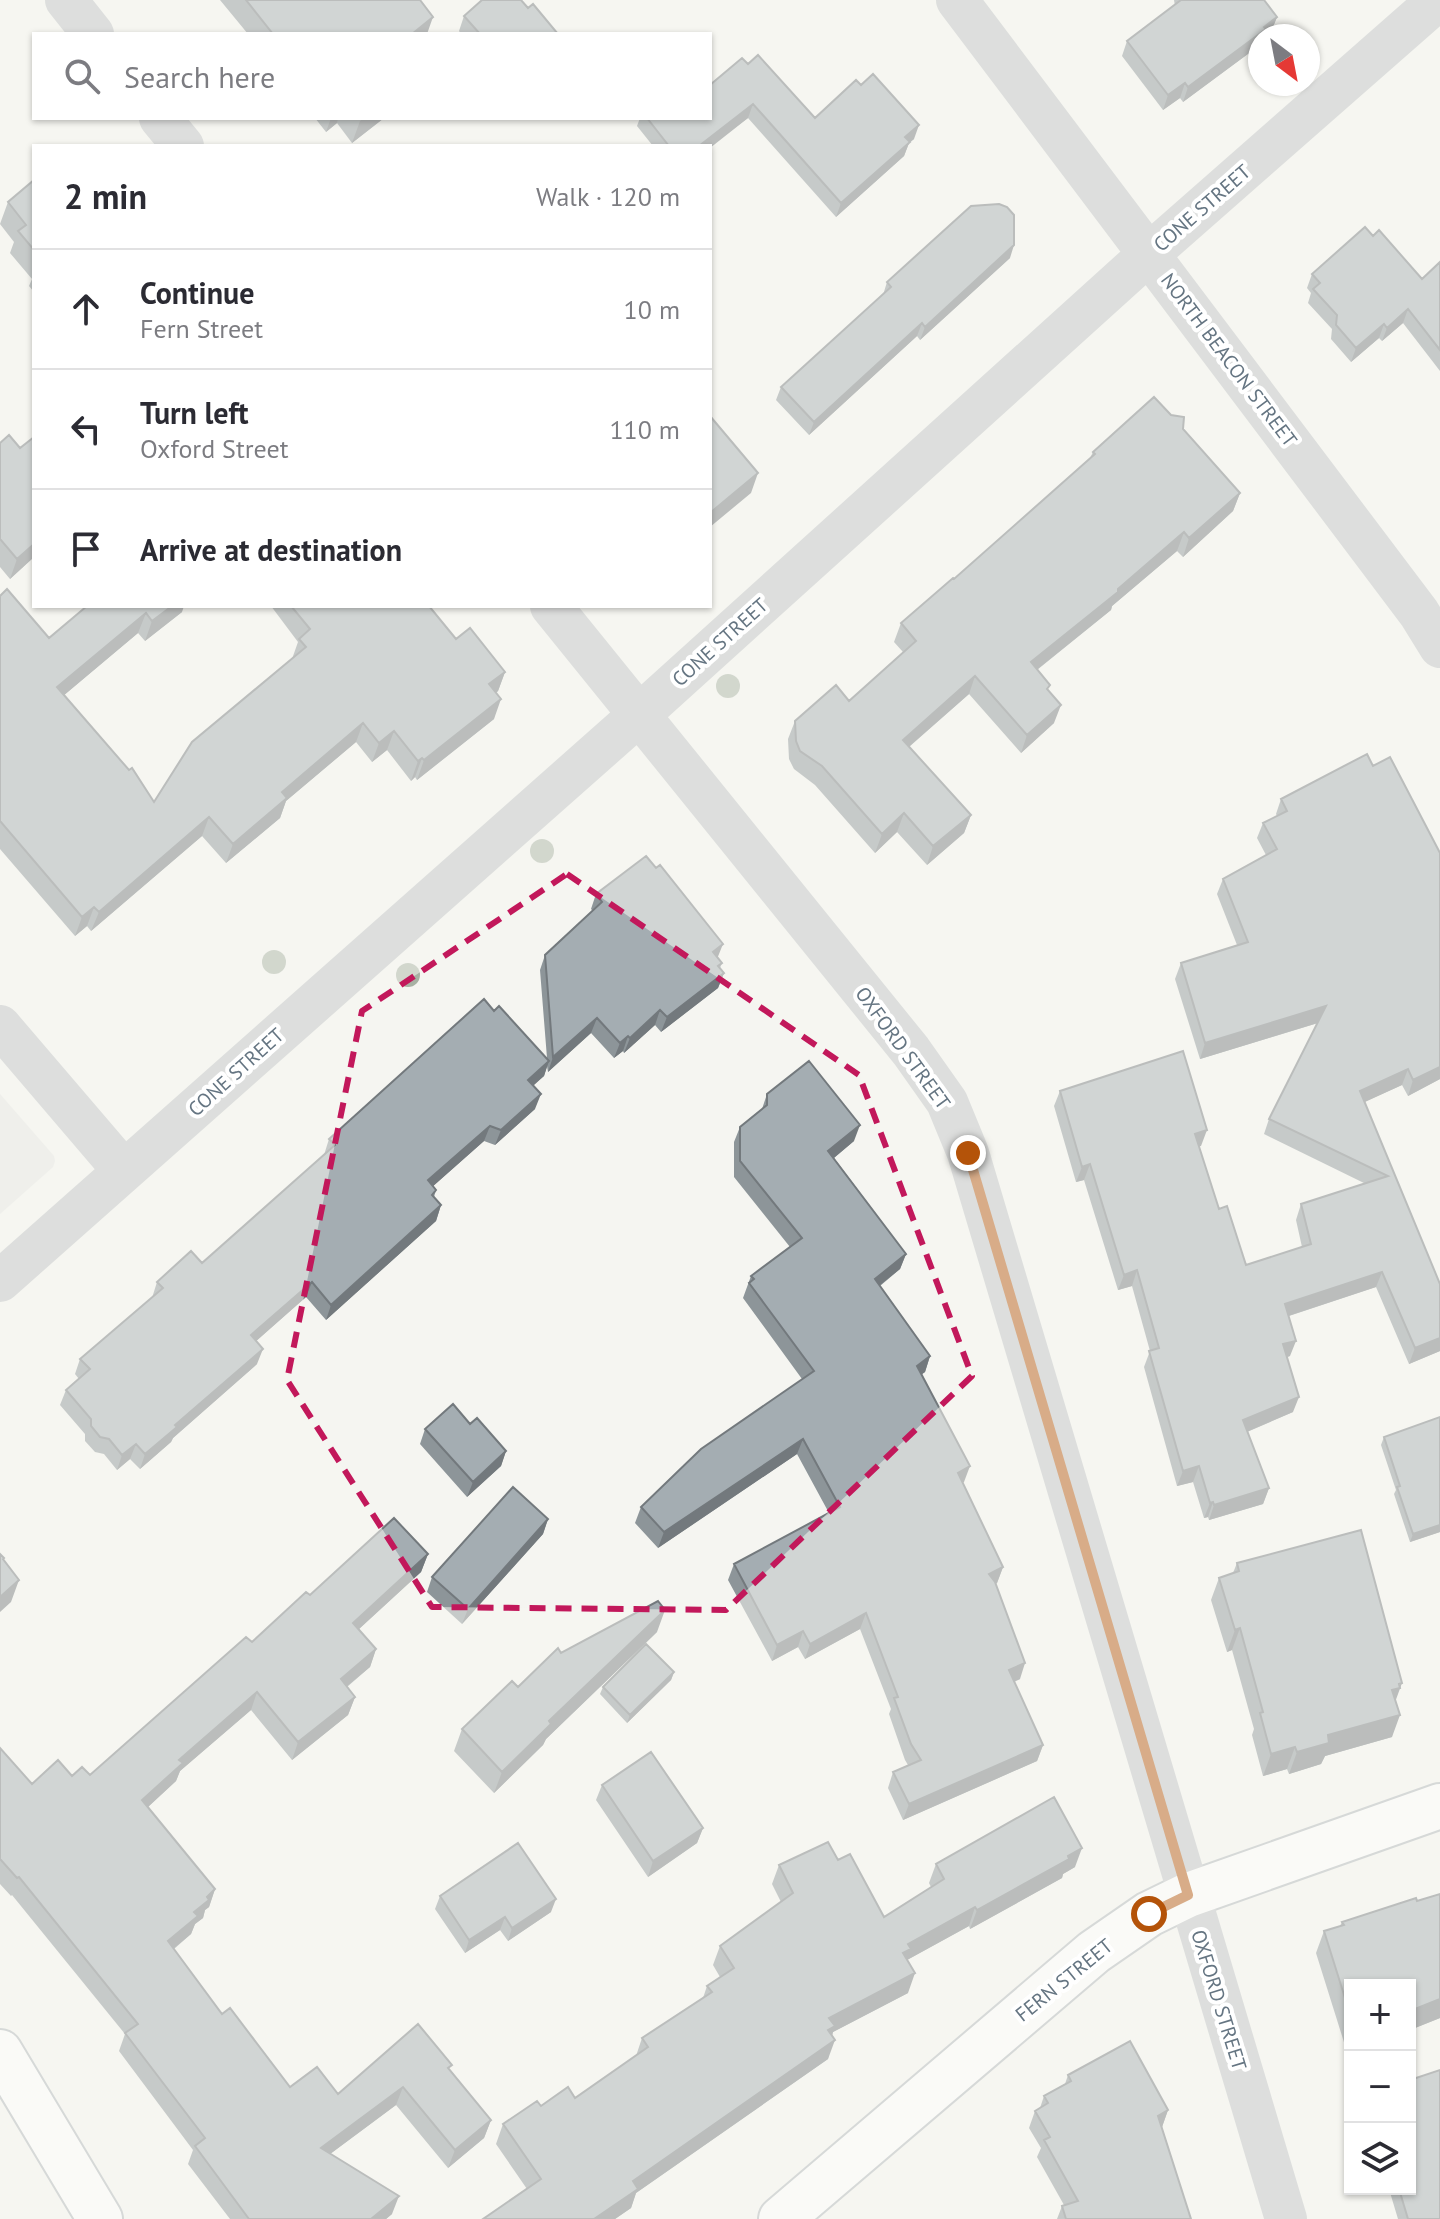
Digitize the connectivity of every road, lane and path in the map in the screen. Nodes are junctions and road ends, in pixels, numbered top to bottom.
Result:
1 (66, 0) edge
2 (957, 0) edge
3 (1438, 0) edge
4 (91, 32) edge
5 (162, 120) edge
6 (181, 144) edge
7 (1149, 254) junction
8 (553, 608) edge
9 (1440, 647) edge
10 (639, 715) junction
11 (0, 1026) edge
12 (124, 1171) junction
13 (0, 1281) edge
14 (1440, 1806) edge
15 (1188, 1895) junction
16 (0, 2052) edge
17 (100, 2219) edge
18 (781, 2219) edge
19 (1286, 2219) edge

1 - 4 street
2 - 7 street, NORTH BEACON STREET
3 - 7 street, CONE STREET
5 - 6 street
7 - 9 street, NORTH BEACON STREET
7 - 10 street, CONE STREET
8 - 10 street, OXFORD STREET
10 - 12 street, CONE STREET
10 - 15 street, OXFORD STREET
11 - 12 street
12 - 13 street, CONE STREET
14 - 15 street, FERN STREET
15 - 18 street, FERN STREET
15 - 19 street, OXFORD STREET
16 - 17 street

